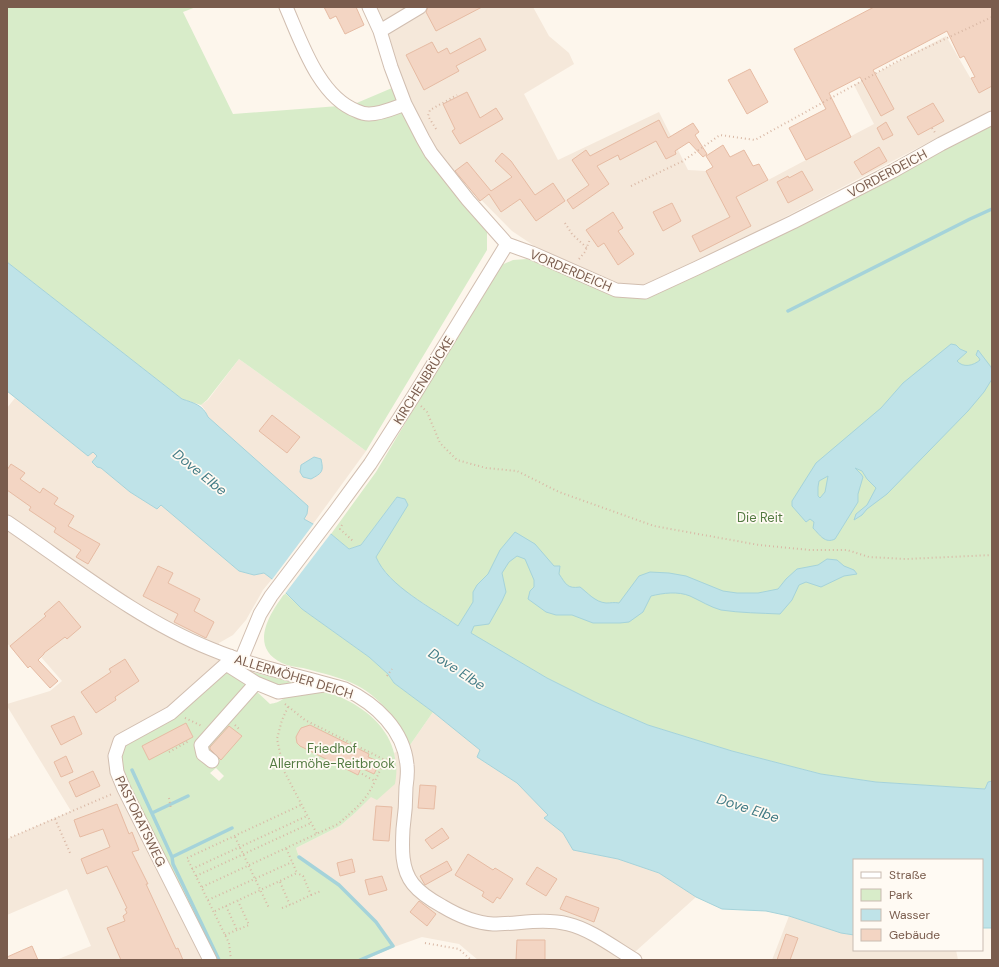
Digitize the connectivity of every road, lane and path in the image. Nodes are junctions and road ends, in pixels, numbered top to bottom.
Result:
1 (286, 7) edge
2 (369, 7) edge
3 (420, 7) edge
4 (992, 17) edge
5 (380, 31) junction
6 (457, 95) dead end
7 (405, 104) junction
8 (992, 118) edge
9 (436, 129) dead end
10 (631, 186) dead end
11 (565, 223) dead end
12 (590, 239) dead end
13 (507, 244) junction
14 (587, 248) junction
15 (576, 260) dead end
16 (413, 397) junction
17 (336, 511) junction
18 (7, 523) edge
19 (354, 542) dead end
20 (992, 555) edge
21 (232, 660) junction
22 (392, 669) dead end
23 (387, 676) dead end
24 (256, 683) junction
25 (328, 684) junction
26 (278, 692) junction
27 (288, 707) junction
28 (171, 713) junction
29 (213, 731) junction
30 (194, 739) dead end
31 (169, 752) dead end
32 (391, 757) dead end
33 (385, 760) junction
34 (212, 762) dead end
35 (362, 774) dead end
36 (375, 780) junction
37 (124, 789) junction
38 (169, 798) dead end
39 (301, 805) junction
40 (171, 809) dead end
41 (307, 816) junction
42 (55, 819) junction
43 (310, 823) junction
44 (317, 834) junction
45 (235, 836) junction
46 (7, 839) edge
47 (240, 847) junction
48 (286, 848) junction
49 (70, 853) dead end
50 (243, 854) junction
51 (292, 862) junction
52 (249, 866) junction
53 (192, 869) junction
54 (297, 874) junction
55 (196, 876) junction
56 (255, 879) junction
57 (280, 882) junction
58 (202, 887) junction
59 (261, 890) junction
60 (321, 891) dead end
61 (312, 895) junction
62 (208, 900) junction
63 (238, 901) junction
64 (290, 905) junction
65 (226, 906) junction
66 (269, 908) dead end
67 (282, 908) dead end
68 (214, 912) junction
69 (237, 930) junction
70 (225, 935) junction
71 (425, 943) dead end
72 (210, 960) edge
73 (231, 960) edge
74 (470, 960) edge
75 (635, 960) edge

1 - 7 street
2 - 5 street, VORDERDEICH
3 - 5 street
4 - 10 path
5 - 7 street, VORDERDEICH
6 - 9 path
7 - 13 street, VORDERDEICH
8 - 13 street, VORDERDEICH
11 - 14 path
12 - 14 path
13 - 16 street, KIRCHENBRÜCKE
14 - 15 path
16 - 17 street, KIRCHENBRÜCKE
16 - 20 path
17 - 19 path
17 - 21 street, KIRCHENBRÜCKE
18 - 21 street, ALLERMÖHER DEICH
21 - 24 street
21 - 25 street, ALLERMÖHER DEICH
21 - 28 street, PASTORATSWEG
22 - 23 path
24 - 26 street
24 - 29 street
25 - 26 street
25 - 75 street, ALLERMÖHER DEICH
26 - 27 path
27 - 33 path
27 - 39 path
28 - 29 path
28 - 37 street, PASTORATSWEG
29 - 34 street
30 - 31 path
32 - 33 path
33 - 36 path
35 - 36 path
36 - 44 path
37 - 42 path
37 - 72 street, PASTORATSWEG
38 - 40 path
39 - 41 path
39 - 45 path
41 - 43 path
41 - 47 path
42 - 46 path
42 - 49 path
43 - 44 path
43 - 50 path
44 - 48 path
45 - 47 path
45 - 53 path
47 - 50 path
47 - 53 path
48 - 51 path
48 - 52 path
50 - 52 path
50 - 55 path
51 - 54 path
51 - 56 path
52 - 56 path
52 - 58 path
53 - 55 path
54 - 57 path
54 - 61 path
55 - 58 path
56 - 59 path
56 - 62 path
57 - 59 path
57 - 64 path
58 - 62 path
59 - 63 path
59 - 66 path
60 - 61 path
61 - 64 path
62 - 68 path
63 - 65 path
63 - 69 path
64 - 67 path
65 - 68 path
65 - 69 path
68 - 70 path
69 - 70 path
70 - 73 path
71 - 74 path

